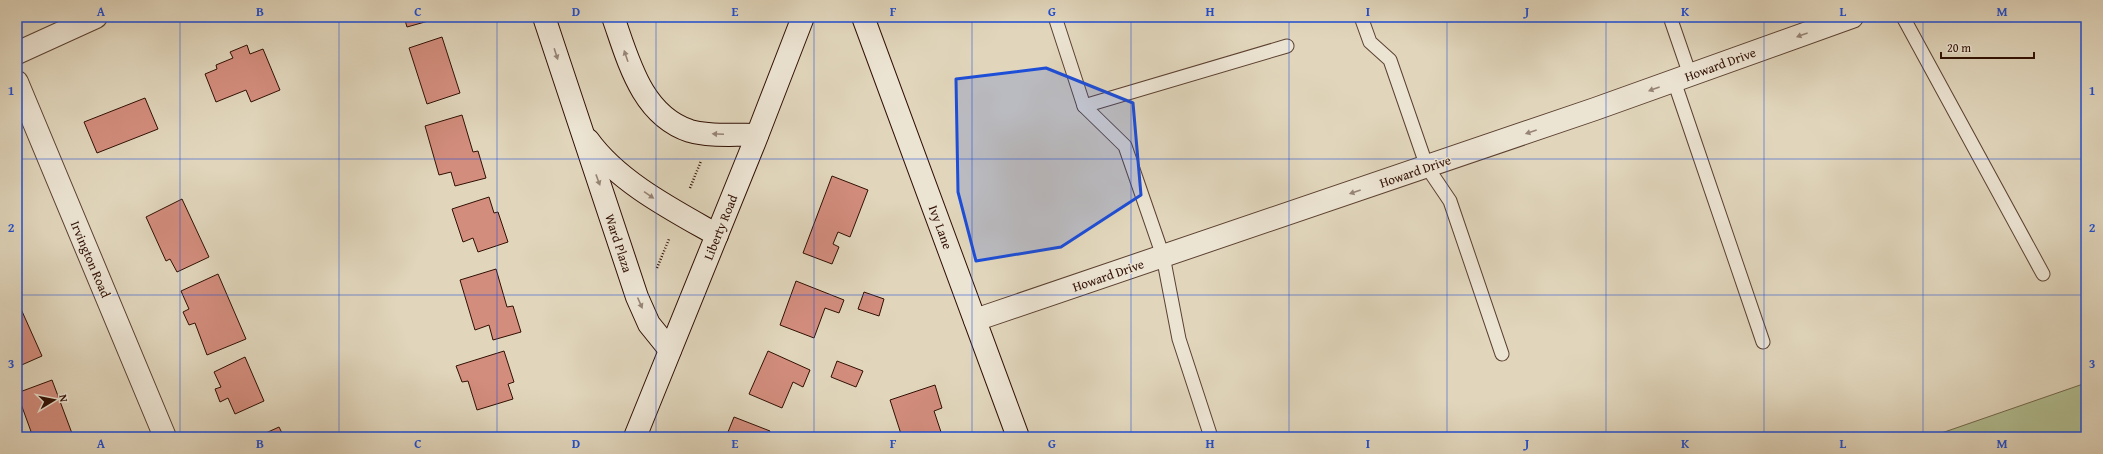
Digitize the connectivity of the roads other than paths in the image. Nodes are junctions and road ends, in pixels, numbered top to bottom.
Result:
1 (96, 17) edge
2 (544, 17) edge
3 (613, 17) edge
4 (803, 17) edge
5 (863, 17) edge
6 (1055, 17) edge
7 (1361, 17) edge
8 (1670, 17) edge
9 (1852, 17) edge
10 (1903, 17) edge
11 (1287, 46) dead end
12 (17, 53) edge
13 (1682, 78) junction
14 (17, 82) edge
15 (1084, 106) junction
16 (581, 130) junction
17 (757, 135) junction
18 (1426, 168) junction
19 (717, 235) junction
20 (1163, 256) junction
21 (2043, 274) dead end
22 (975, 320) junction
23 (1763, 342) dead end
24 (670, 350) junction
25 (1502, 354) dead end
26 (165, 437) edge
27 (635, 437) edge
28 (1018, 437) edge
29 (1211, 437) edge

1 - 12 street
2 -> 16 street, Ward Plaza
17 -> 3 street
4 - 17 street, Liberty Road
5 - 22 street, Ivy Lane
6 - 15 lane
7 - 18 lane
8 - 13 lane
9 -> 13 street, Howard Drive
10 - 21 lane
11 - 15 lane
13 -> 18 street, Howard Drive
13 - 23 lane
14 - 26 street, Irvington Road
15 - 20 lane
16 -> 19 street, Ward Plaza
16 -> 24 street, Ward Plaza
17 - 19 street, Liberty Road
18 -> 20 street, Howard Drive
18 - 25 lane
19 - 24 street, Liberty Road
20 - 22 street, Howard Drive
20 - 29 lane
22 - 28 street, Ivy Lane
24 - 27 street, Liberty Road

